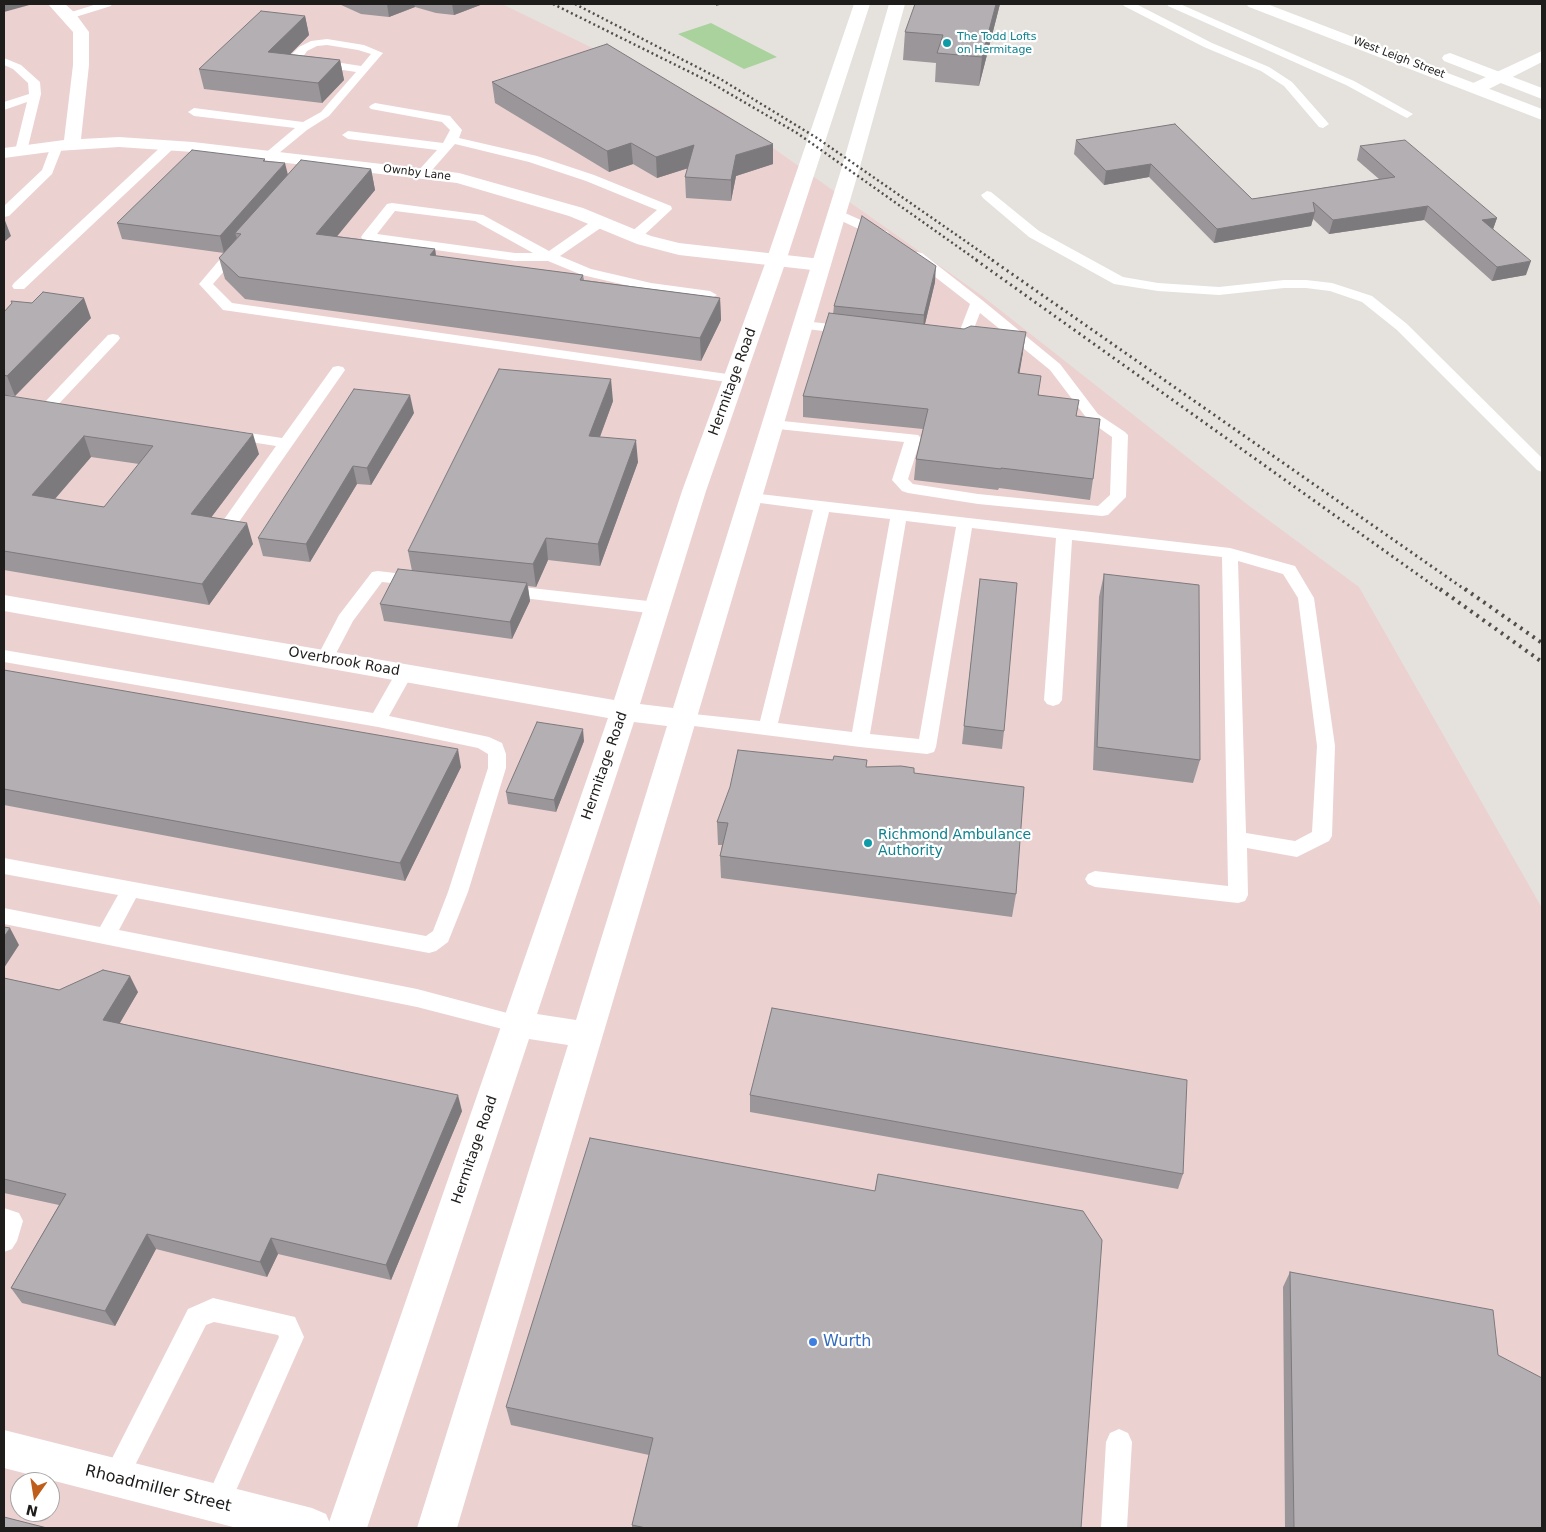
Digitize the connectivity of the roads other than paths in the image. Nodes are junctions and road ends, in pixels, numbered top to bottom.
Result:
1 (56, 4) edge
2 (107, 4) edge
3 (862, 4) edge
4 (897, 4) edge
5 (1128, 4) edge
6 (1172, 4) edge
7 (1254, 4) edge
8 (98, 5) edge
9 (69, 16) junction
10 (1432, 51) dead end
11 (1542, 56) edge
12 (4, 61) edge
13 (364, 70) junction
14 (1501, 76) junction
15 (1477, 88) junction
16 (1542, 94) edge
17 (34, 96) junction
18 (4, 106) edge
19 (375, 107) dead end
20 (194, 112) dead end
21 (1407, 114) dead end
22 (1542, 115) edge
23 (1323, 124) dead end
24 (302, 127) junction
25 (348, 135) dead end
26 (449, 144) junction
27 (64, 145) junction
28 (170, 145) junction
29 (13, 152) edge
30 (268, 155) junction
31 (314, 161) junction
32 (422, 174) junction
33 (302, 175) edge
34 (987, 195) dead end
35 (4, 213) edge
36 (836, 213) junction
37 (600, 222) junction
38 (635, 236) junction
39 (244, 240) edge
40 (550, 257) junction
41 (776, 260) junction
42 (821, 265) junction
43 (19, 286) dead end
44 (710, 295) edge
45 (977, 303) junction
46 (803, 325) junction
47 (859, 331) edge
48 (113, 338) dead end
49 (943, 341) edge
50 (338, 370) dead end
51 (734, 379) junction
52 (30, 404) edge
53 (48, 407) junction
54 (67, 410) edge
55 (773, 425) junction
56 (219, 433) edge
57 (286, 443) junction
58 (1542, 467) edge
59 (751, 498) junction
60 (822, 506) junction
61 (899, 515) junction
62 (965, 523) junction
63 (228, 525) edge
64 (1064, 534) junction
65 (1230, 554) junction
66 (438, 583) edge
67 (487, 589) edge
68 (4, 603) edge
69 (657, 608) junction
70 (4, 656) edge
71 (325, 659) junction
72 (404, 673) junction
73 (1053, 700) dead end
74 (624, 711) junction
75 (684, 719) junction
76 (378, 720) junction
77 (767, 729) junction
78 (860, 740) junction
79 (1237, 839) junction
80 (4, 866) edge
81 (1095, 878) dead end
82 (131, 890) junction
83 (4, 916) edge
84 (105, 936) junction
85 (518, 1024) junction
86 (587, 1035) junction
87 (4, 1219) edge
88 (4, 1241) edge
89 (1120, 1442) dead end
90 (4, 1449) edge
91 (115, 1478) junction
92 (218, 1504) junction
93 (312, 1528) edge
94 (347, 1528) edge
95 (437, 1528) edge
96 (1114, 1528) edge

1 - 9 street
2 - 8 lane
3 - 41 street, Hermitage Road
4 - 36 street
5 - 23 lane
6 - 21 lane
7 - 15 street, West Leigh Street
8 - 9 lane
9 - 27 street
10 - 14 street, West Leigh Street
11 - 14 street
12 - 17 lane
13 - 13 lane
13 - 24 lane
14 - 15 street
14 - 16 street, West Leigh Street
15 - 22 street, West Leigh Street
17 - 18 lane
17 - 29 lane
19 - 26 lane
20 - 24 lane
24 - 30 lane
25 - 26 lane
26 - 32 lane
26 - 38 lane
27 - 28 street, Ownby Lane
27 - 29 street, Ownby Lane
27 - 35 lane
28 - 30 street, Ownby Lane
28 - 43 lane
30 - 31 street, Ownby Lane
31 - 32 street, Ownby Lane
31 - 33 lane
32 - 37 street, Ownby Lane
34 - 58 lane
36 - 42 street
36 - 45 lane
37 - 38 street, Ownby Lane
37 - 40 lane
38 - 41 street, Ownby Lane
39 - 51 lane
40 - 40 lane
40 - 44 lane
41 - 42 street, Ownby Lane
41 - 51 street, Hermitage Road
42 - 46 street
45 - 49 lane
45 - 55 lane
46 - 47 lane
46 - 55 street
48 - 53 lane
50 - 57 lane
51 - 69 street, Hermitage Road
52 - 53 lane
53 - 54 lane
55 - 59 street
56 - 57 lane
57 - 63 lane
59 - 60 lane
59 - 75 street
60 - 61 lane
60 - 77 lane
61 - 62 lane
61 - 78 lane
62 - 64 lane
62 - 78 lane
64 - 65 lane
64 - 73 lane
65 - 79 lane
65 - 79 lane
66 - 71 lane
67 - 69 lane
68 - 71 street, Overbrook Road
69 - 74 street, Hermitage Road
70 - 76 lane
71 - 72 street, Overbrook Road
72 - 74 street, Overbrook Road
72 - 76 lane
74 - 75 street, Overbrook Road
74 - 85 street, Hermitage Road
75 - 77 lane
75 - 86 street
76 - 82 lane
77 - 78 lane
79 - 81 lane
80 - 82 lane
82 - 84 lane
83 - 84 lane
84 - 85 lane
85 - 86 street
85 - 94 street, Hermitage Road
86 - 95 street
87 - 88 lane
89 - 96 lane
90 - 91 street, Rhoadmiller Street
91 - 92 street, Rhoadmiller Street
91 - 92 lane
92 - 93 street, Rhoadmiller Street

